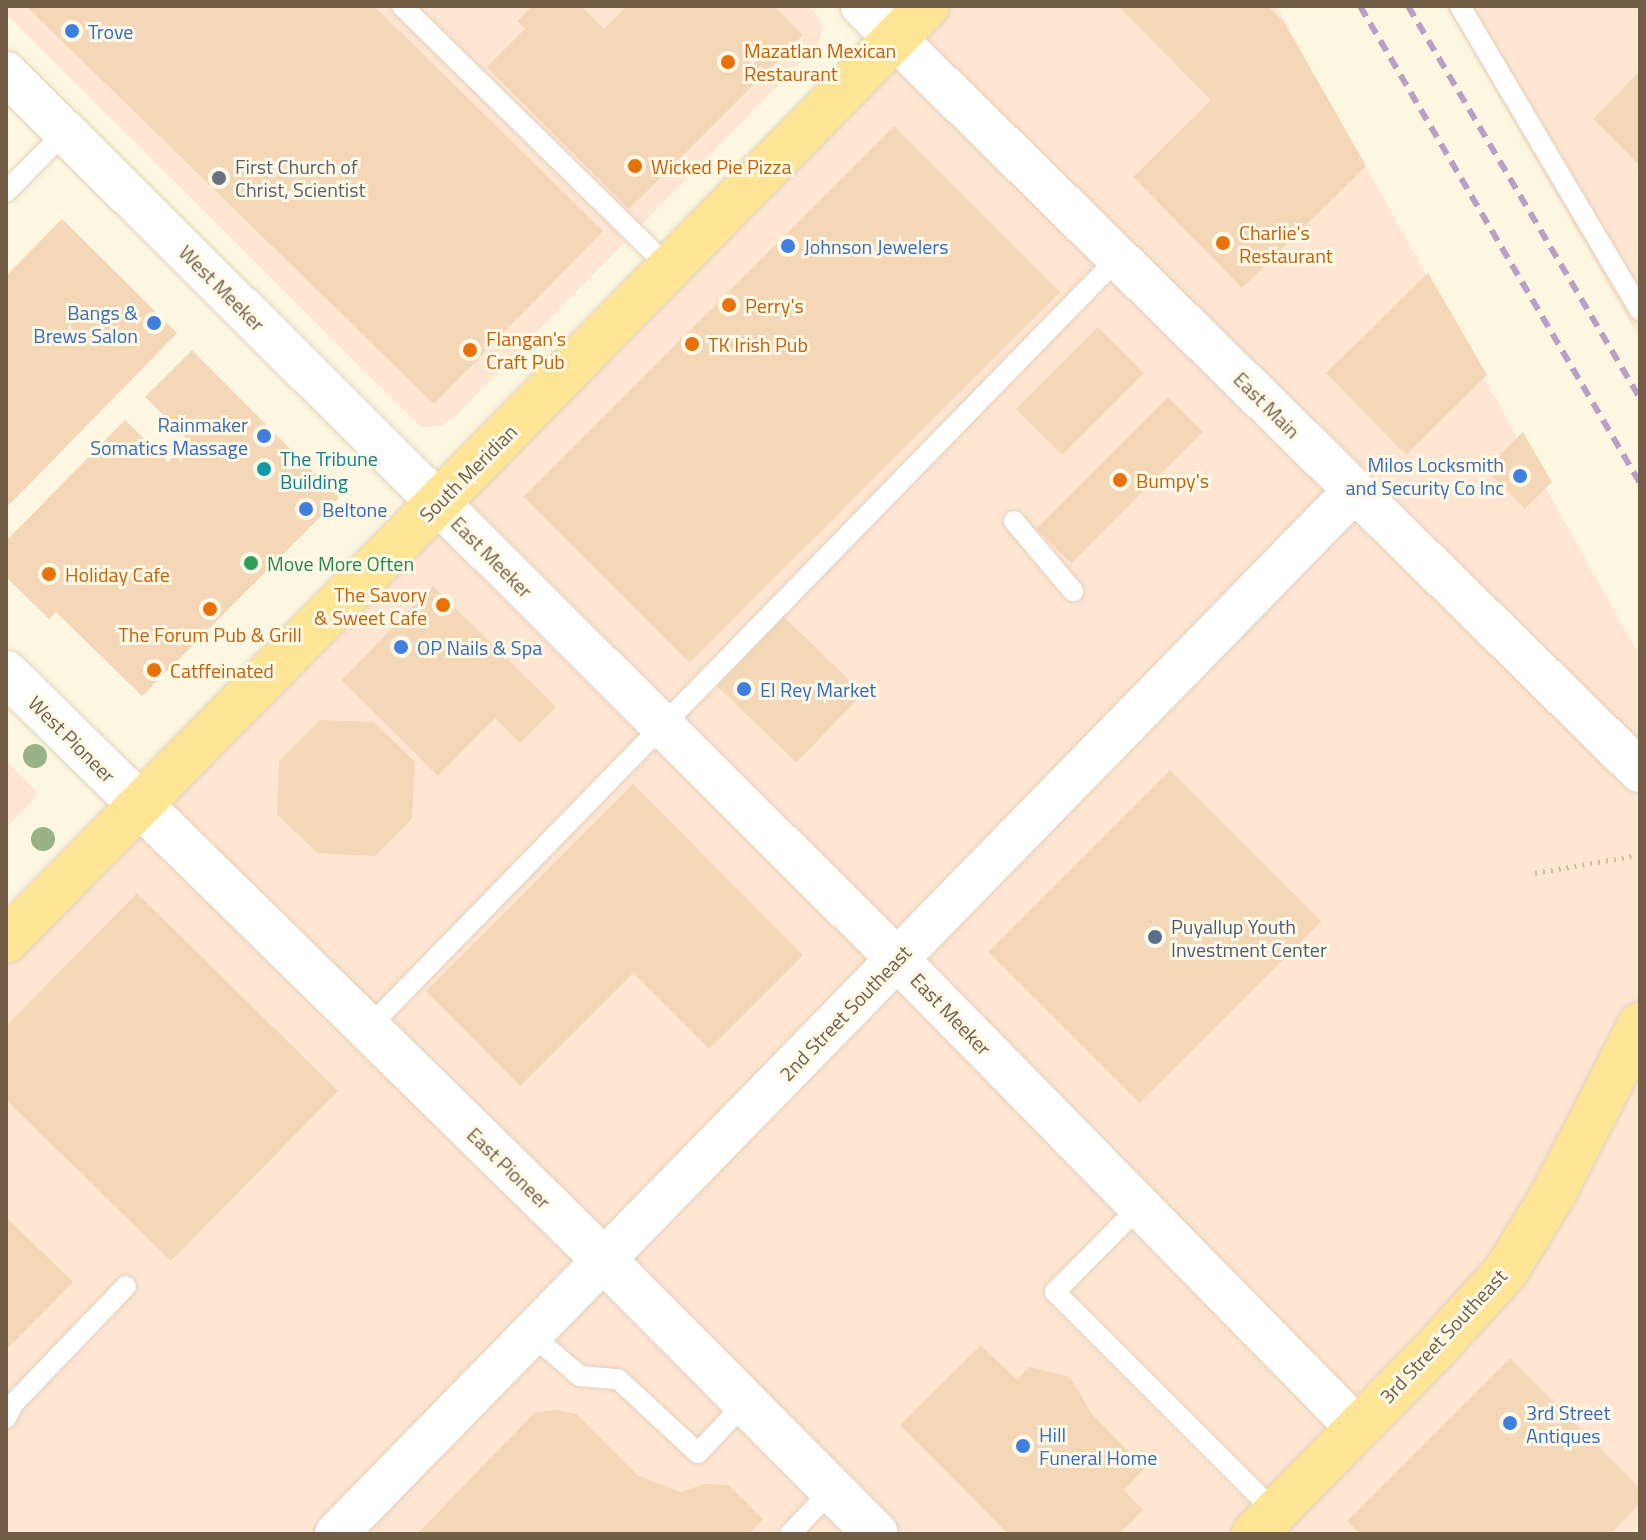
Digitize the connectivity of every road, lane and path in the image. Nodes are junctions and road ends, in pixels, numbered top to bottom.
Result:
1 (402, 6) edge
2 (862, 6) edge
3 (927, 6) edge
4 (1460, 6) edge
5 (895, 39) junction
6 (6, 73) edge
7 (65, 132) junction
8 (6, 192) edge
9 (1118, 258) junction
10 (670, 268) junction
11 (1640, 310) edge
12 (1354, 491) junction
13 (439, 503) junction
14 (1014, 521) dead end
15 (1073, 591) dead end
16 (6, 673) edge
17 (662, 725) junction
18 (1640, 771) edge
19 (139, 805) junction
20 (1632, 856) dead end
21 (1535, 873) dead end
22 (6, 941) edge
23 (897, 959) junction
24 (1640, 1025) edge
25 (367, 1029) junction
26 (1140, 1206) junction
27 (603, 1260) junction
28 (126, 1286) dead end
29 (531, 1334) junction
30 (746, 1402) junction
31 (6, 1418) edge
32 (1357, 1428) junction
33 (832, 1490) junction
34 (1264, 1523) edge
35 (336, 1534) edge
36 (790, 1534) edge
37 (876, 1534) edge

1 - 10 lane
2 - 5 street, East Main
3 - 5 main road, South Meridian
4 - 11 lane
5 - 9 street, East Main
5 - 10 main road, South Meridian
6 - 7 street, West Meeker
7 - 8 lane
7 - 13 street, West Meeker
9 - 12 street, East Main
9 - 17 lane
10 - 13 main road, South Meridian
12 - 18 street, East Main
12 - 23 street, 2nd Street Southeast
13 - 17 street, East Meeker
13 - 19 main road, South Meridian
14 - 15 lane
16 - 19 main road, West Pioneer
17 - 23 street, East Meeker
17 - 25 lane
19 - 22 main road, South Meridian
19 - 25 main road, East Pioneer
20 - 21 path
23 - 26 street, East Meeker
23 - 27 street, 2nd Street Southeast
24 - 32 main road, 3rd Street Southeast
25 - 27 main road, East Pioneer
26 - 32 street, East Meeker
26 - 34 lane
27 - 29 street, 2nd Street Southeast
27 - 30 main road, East Pioneer
28 - 31 lane
29 - 30 lane
29 - 35 street, 2nd Street Southeast
30 - 33 main road, East Pioneer
32 - 34 main road, 3rd Street Southeast
33 - 36 lane
33 - 37 main road, East Pioneer

